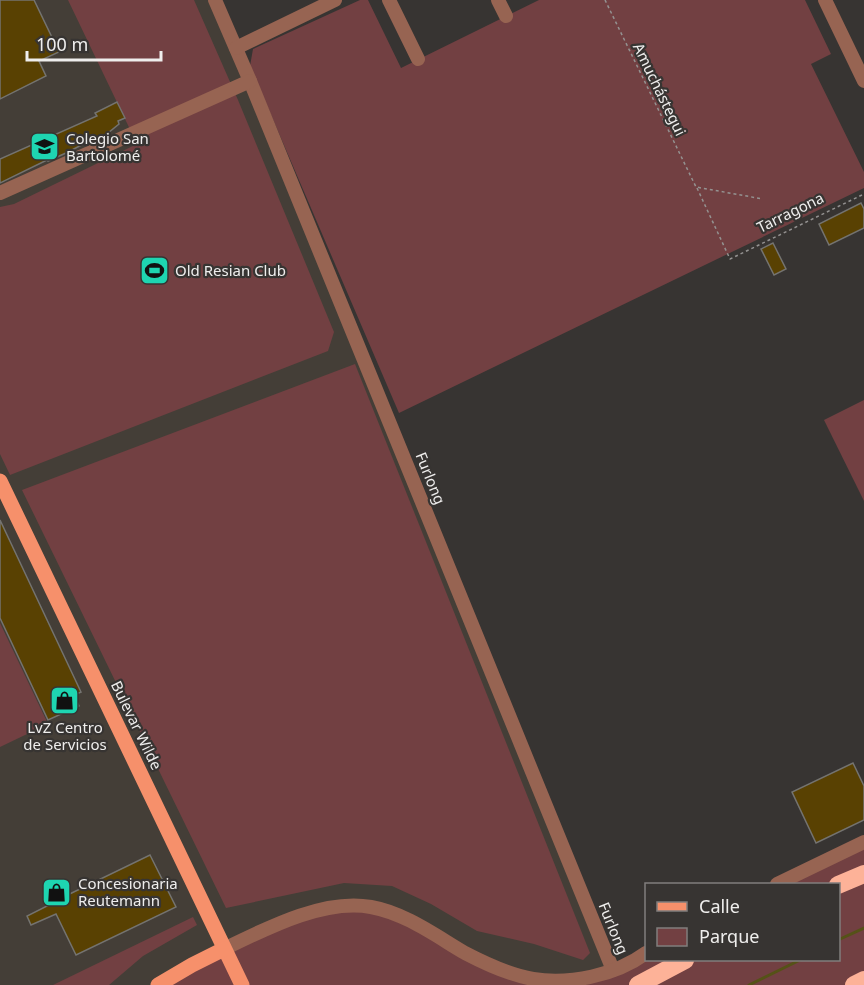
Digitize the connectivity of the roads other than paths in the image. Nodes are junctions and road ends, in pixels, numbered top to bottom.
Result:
1 (215, 0) edge
2 (335, 0) edge
3 (389, 0) edge
4 (498, 0) edge
5 (825, 0) edge
6 (506, 16) dead end
7 (864, 47) edge
8 (236, 48) junction
9 (850, 54) junction
10 (418, 59) dead end
11 (250, 81) junction
12 (864, 81) edge
13 (0, 193) edge
14 (0, 481) edge
15 (864, 842) edge
16 (864, 874) edge
17 (781, 883) edge
18 (840, 884) edge
19 (224, 949) junction
20 (645, 954) edge
21 (683, 961) edge
22 (614, 970) junction
23 (864, 980) edge
24 (158, 985) edge
25 (242, 985) edge
26 (638, 985) edge
27 (854, 985) edge

1 - 8 street, Furlong
2 - 8 street
3 - 10 street
4 - 6 street
5 - 9 street
7 - 9 street
8 - 11 street, Furlong
9 - 12 street
11 - 13 street
11 - 22 street, Furlong
14 - 19 main road, Bulevar Wilde
15 - 17 street
16 - 18 highway
19 - 22 street
19 - 24 main road
19 - 25 main road, Bulevar Wilde
20 - 22 street
21 - 26 highway
23 - 27 highway

